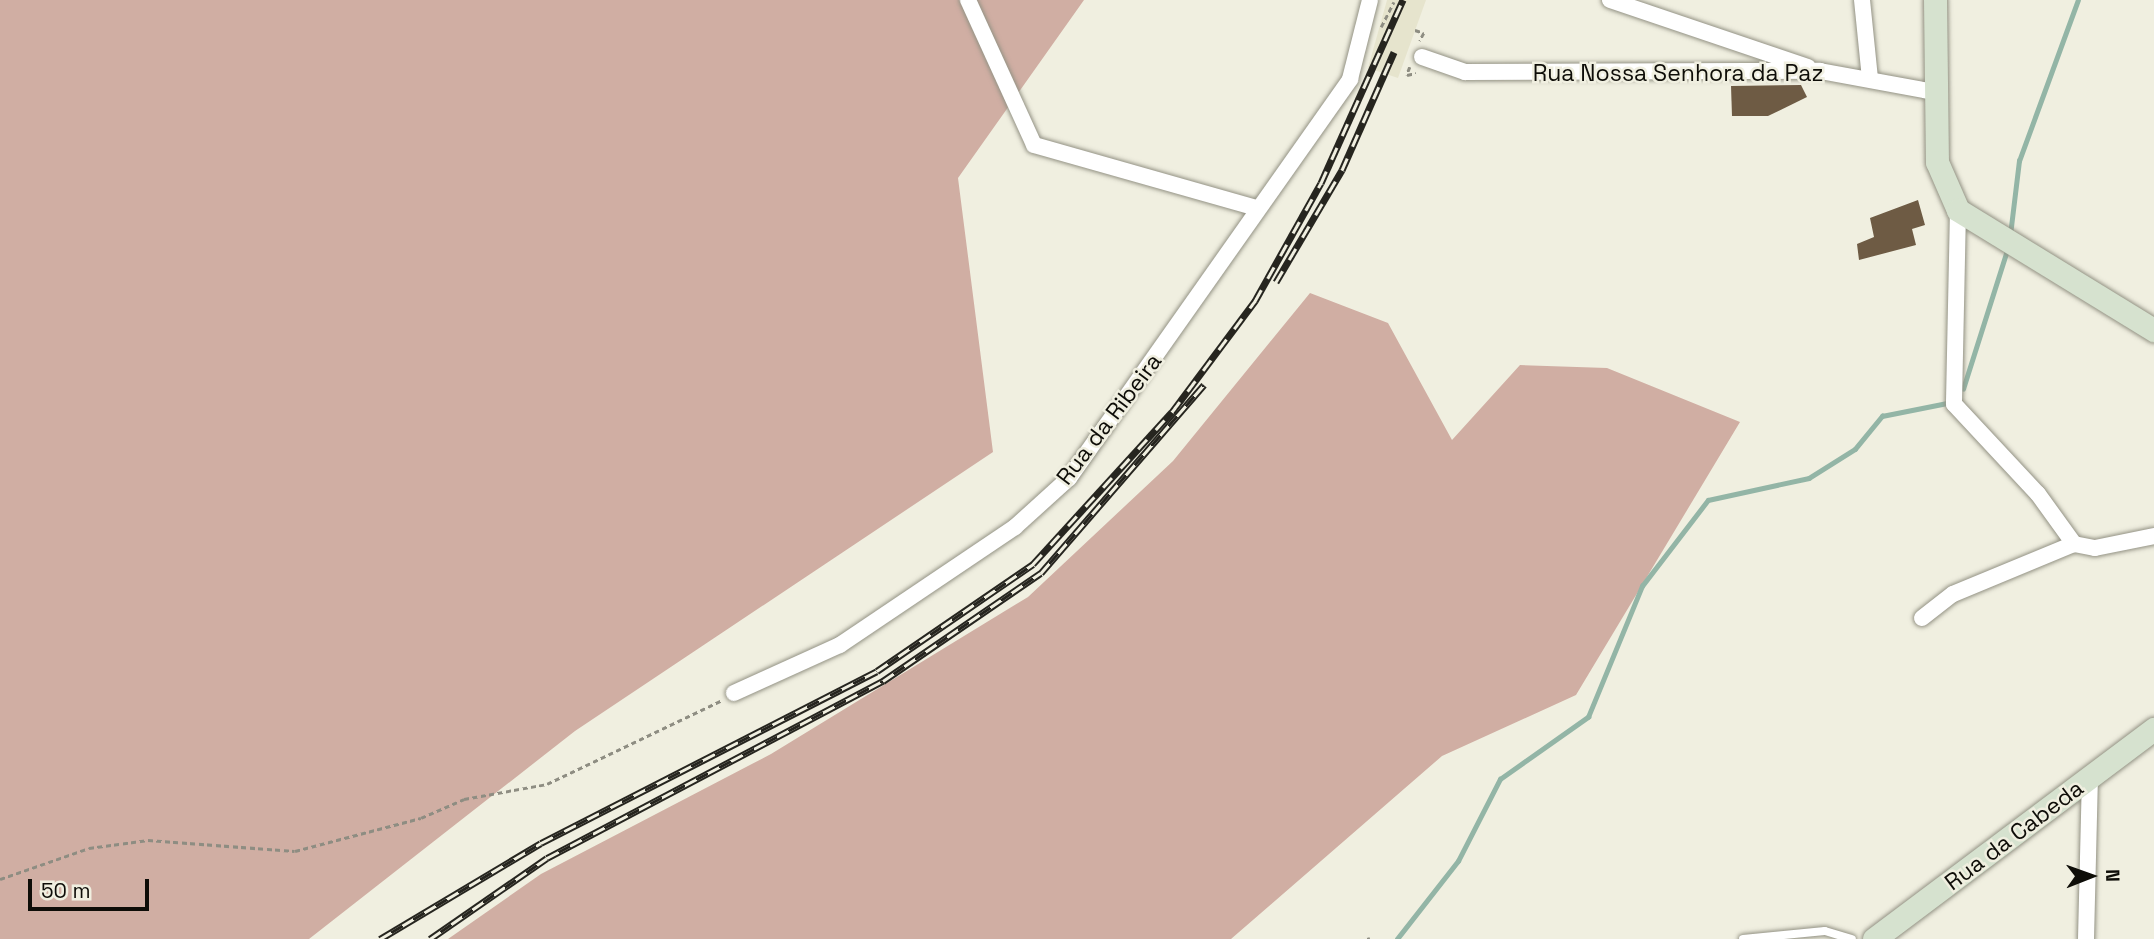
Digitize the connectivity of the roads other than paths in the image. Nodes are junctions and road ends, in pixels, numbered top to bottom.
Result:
1 (968, 0) edge
2 (1370, 0) edge
3 (1610, 0) edge
4 (1862, 0) edge
5 (1935, 0) edge
6 (1422, 57) dead end
7 (1821, 71) junction
8 (1870, 79) junction
9 (1934, 92) junction
10 (1257, 208) junction
11 (1958, 210) junction
12 (2154, 330) edge
13 (2154, 536) edge
14 (2074, 544) junction
15 (1922, 618) dead end
16 (734, 693) road end
17 (2154, 729) edge
18 (2090, 779) junction
19 (1742, 939) edge
20 (1852, 939) edge
21 (1874, 939) edge
22 (2086, 939) edge

1 - 10 street
2 - 10 street, Rua da Ribeira
3 - 7 street
4 - 8 street
5 - 9 main road
6 - 7 street, Rua Nossa Senhora da Paz
7 - 8 street, Rua Nossa Senhora da Paz
8 - 9 street, Rua Nossa Senhora da Paz
9 - 11 main road
10 - 16 street, Rua da Ribeira
11 - 12 main road
11 - 14 street
13 - 14 street
14 - 15 street
17 - 18 main road, Rua da Cabeda
18 - 21 main road, Rua da Cabeda
18 - 22 street
19 - 20 lane

